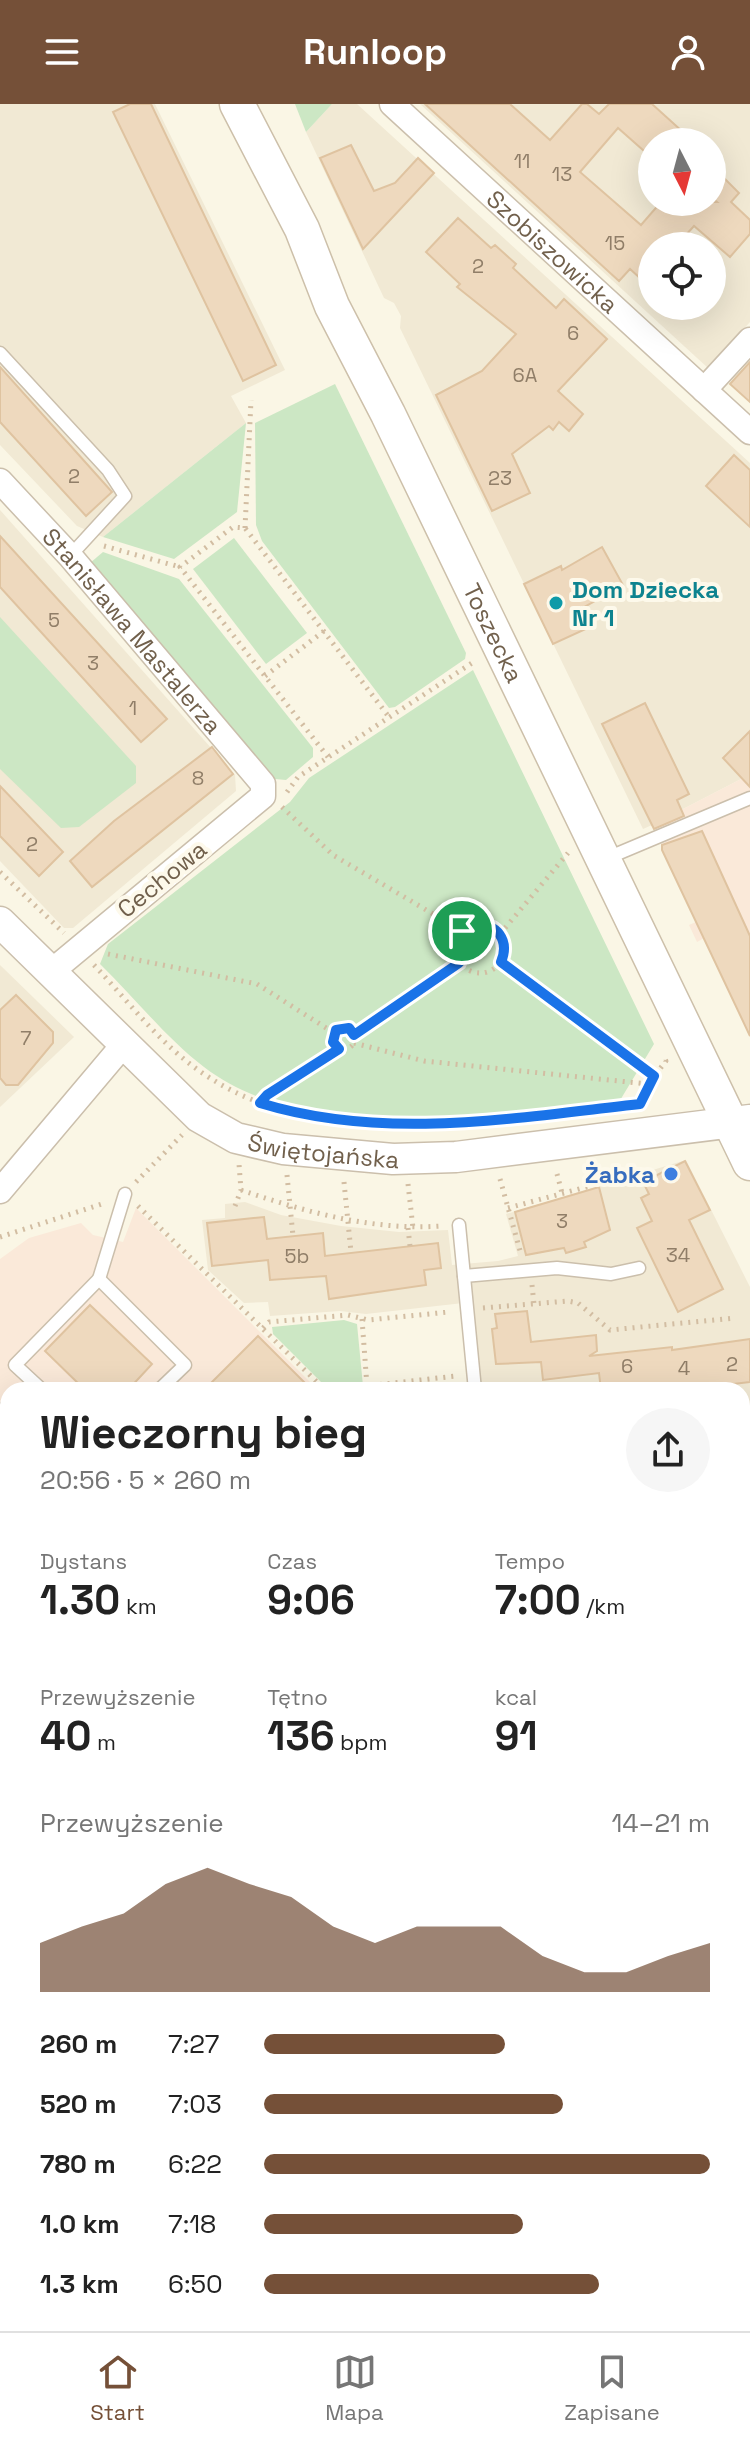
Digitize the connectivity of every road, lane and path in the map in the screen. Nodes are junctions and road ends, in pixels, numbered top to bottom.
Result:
1 (237, 104) edge
2 (392, 104) edge
3 (750, 340) edge
4 (0, 353) edge
5 (704, 390) junction
6 (251, 400) dead end
7 (750, 432) edge
8 (0, 481) edge
9 (245, 528) junction
10 (78, 548) junction
11 (180, 567) junction
12 (324, 631) junction
13 (476, 661) dead end
14 (265, 676) junction
15 (389, 717) junction
16 (328, 757) junction
17 (298, 777) dead end
18 (263, 784) joint
19 (750, 798) edge
20 (279, 804) dead end
21 (568, 853) dead end
22 (605, 859) junction
23 (0, 872) edge
24 (0, 922) edge
25 (462, 931) junction
26 (500, 934) junction
27 (79, 942) junction
28 (501, 962) junction
29 (459, 963) junction
30 (52, 971) junction
31 (334, 1033) junction
32 (354, 1035) junction
33 (354, 1043) junction
34 (124, 1044) junction
35 (339, 1049) junction
36 (662, 1051) dead end
37 (654, 1076) junction
38 (648, 1084) junction
39 (260, 1103) junction
40 (626, 1106) dead end
41 (611, 1108) dead end
42 (741, 1122) edge
43 (238, 1159) dead end
44 (750, 1163) edge
45 (286, 1170) dead end
46 (590, 1170) dead end
47 (557, 1174) dead end
48 (500, 1179) dead end
49 (344, 1180) dead end
50 (408, 1183) dead end
51 (241, 1190) junction
52 (0, 1191) edge
53 (562, 1193) junction
54 (125, 1194) joint
55 (235, 1206) dead end
56 (291, 1207) junction
57 (508, 1208) junction
58 (348, 1220) junction
59 (459, 1225) joint
60 (411, 1228) junction
61 (293, 1236) dead end
62 (410, 1246) dead end
63 (351, 1252) dead end
64 (639, 1268) dead end
65 (526, 1270) junction
66 (464, 1276) junction
67 (99, 1279) junction
68 (468, 1310) junction
69 (735, 1318) dead end
70 (362, 1319) junction
71 (263, 1328) junction
72 (473, 1374) junction
73 (25, 1382) edge
74 (167, 1382) edge
75 (317, 1382) edge
76 (367, 1382) edge
77 (402, 1382) edge
78 (474, 1382) edge

1 - 22 main road, Toszecka
2 - 5 street, Szobiszowicka
3 - 5 street
4 - 10 lane
5 - 7 street, Szobiszowicka
6 - 9 path
8 - 10 street, Stanisława Mastalerza
9 - 11 path
9 - 12 path
10 - 11 path
10 - 18 street, Stanisława Mastalerza
11 - 14 path
12 - 14 path
12 - 15 path
13 - 15 path
14 - 16 path
15 - 16 path
16 - 17 path
18 - 27 street, Cechowa
19 - 22 lane
20 - 25 path
21 - 26 path
22 - 42 main road, Toszecka
23 - 27 path
24 - 30 street, Świętojańska
25 - 26 path
25 - 29 path
26 - 28 path
27 - 30 street, Cechowa
27 - 31 path
27 - 39 path
28 - 29 path
28 - 37 path
29 - 32 path
30 - 34 street, Świętojańska
31 - 32 path
31 - 35 path
32 - 33 path
33 - 35 path
33 - 38 path
34 - 42 street, Świętojańska
34 - 52 street
35 - 39 path
36 - 37 path
37 - 38 path
38 - 40 path
39 - 41 path
42 - 44 main road, Toszecka
43 - 51 path
45 - 56 path
46 - 53 path
47 - 53 path
48 - 57 path
49 - 58 path
50 - 60 path
51 - 55 path
51 - 56 path
53 - 57 path
54 - 67 lane
54 - 71 path
56 - 58 path
56 - 61 path
57 - 65 path
58 - 60 path
58 - 63 path
59 - 60 path
59 - 66 lane
60 - 62 path
64 - 65 lane
65 - 66 lane
66 - 68 lane
67 - 73 lane
67 - 74 lane
68 - 69 path
68 - 70 path
68 - 72 lane
70 - 71 path
70 - 76 path
71 - 75 path
72 - 77 path
72 - 78 lane

